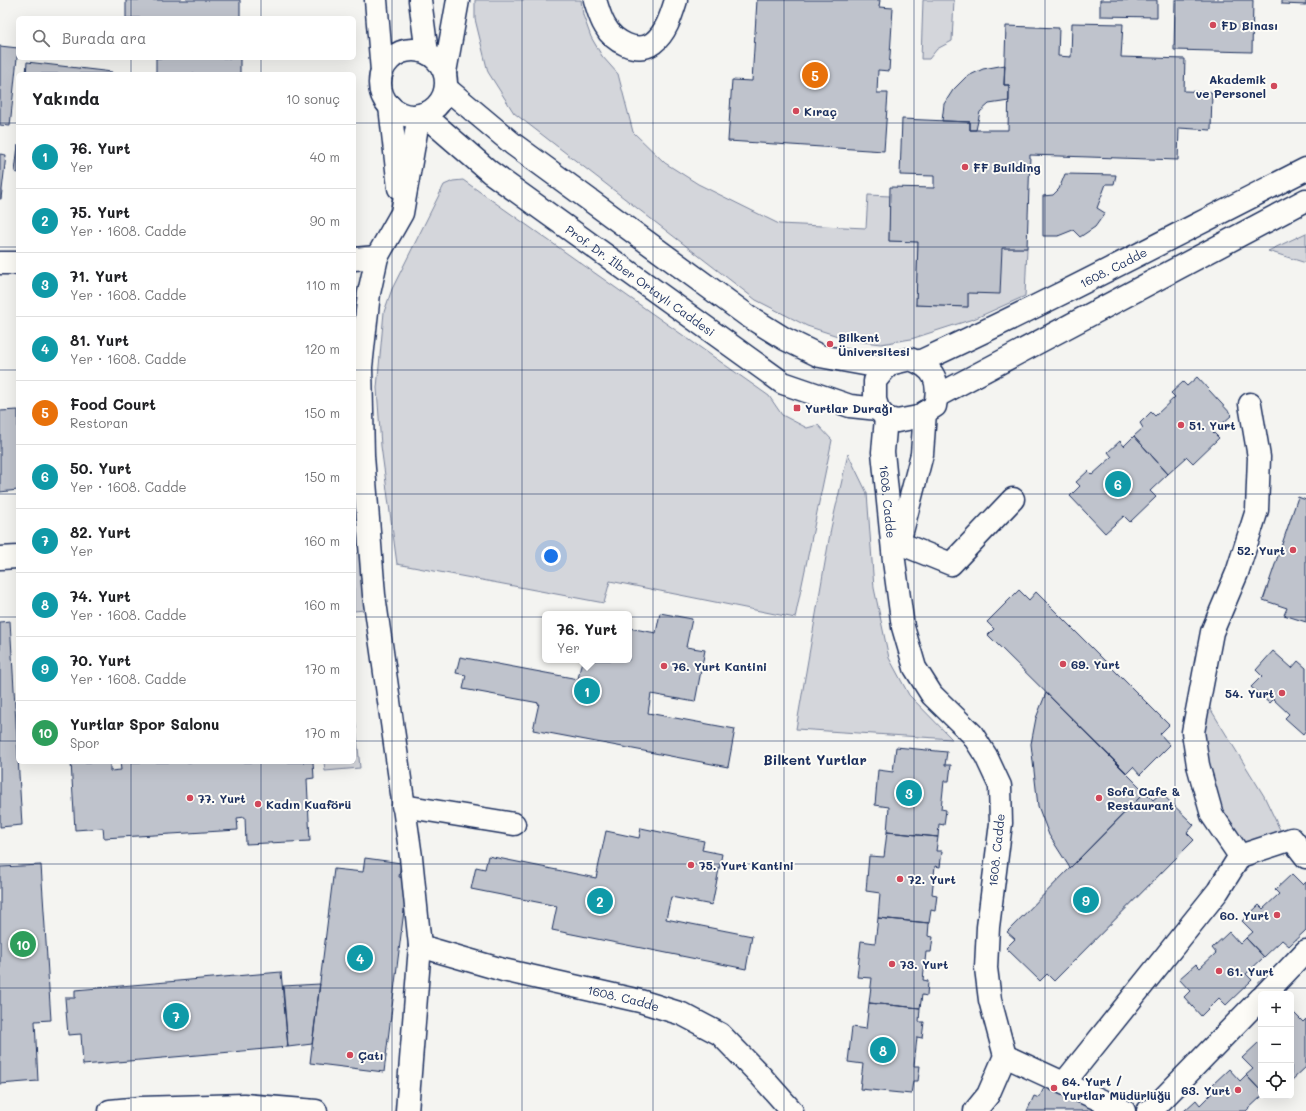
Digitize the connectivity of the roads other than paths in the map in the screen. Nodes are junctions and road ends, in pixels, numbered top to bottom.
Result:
1 (376, 0) edge
2 (420, 0) edge
3 (458, 0) edge
4 (595, 0) edge
5 (676, 0) edge
6 (427, 53) junction
7 (382, 71) junction
8 (445, 80) junction
9 (390, 106) junction
10 (421, 115) junction
11 (1306, 169) edge
12 (1306, 200) edge
13 (402, 213) junction
14 (376, 257) junction
15 (356, 259) edge
16 (0, 263) edge
17 (16, 263) edge
18 (919, 362) junction
19 (886, 368) junction
20 (931, 404) junction
21 (1250, 404) dead end
22 (882, 413) junction
23 (359, 456) edge
24 (1013, 499) dead end
25 (362, 533) edge
26 (896, 552) junction
27 (16, 557) edge
28 (0, 558) edge
29 (403, 806) junction
30 (514, 824) dead end
31 (1240, 856) junction
32 (1306, 857) edge
33 (420, 946) junction
34 (1306, 952) edge
35 (1268, 991) edge
36 (1258, 1001) edge
37 (1005, 1056) junction
38 (1064, 1083) junction
39 (110, 1111) edge
40 (316, 1111) edge
41 (407, 1111) edge
42 (792, 1111) edge
43 (975, 1111) edge
44 (1124, 1111) edge
45 (1148, 1111) edge

1 - 7 street
2 - 6 street
3 - 8 street
4 - 5 street
6 - 7 street
6 - 8 street
7 - 9 street
8 - 10 street
8 - 19 street
9 - 10 street
9 - 13 street
10 - 13 street
10 - 22 street, Prof. Dr. İlber Ortaylı Caddesi
11 - 18 street, 1608. Cadde
12 - 20 street
13 - 14 street
14 - 15 street
14 - 23 street
16 - 17 street
18 - 19 street, 1608. Cadde
18 - 20 street, 1608. Cadde
19 - 22 street, 1608. Cadde
20 - 22 street
20 - 26 street, 1608. Cadde
21 - 31 street
22 - 26 street, 1608. Cadde
23 - 25 street
24 - 26 street
25 - 29 street
26 - 37 street, 1608. Cadde
27 - 28 street
29 - 30 street
29 - 33 street
31 - 32 street
31 - 38 street
33 - 41 street
33 - 42 street, 1608. Cadde
34 - 35 street
36 - 45 street
37 - 38 street
37 - 43 street
38 - 44 street
39 - 40 street

